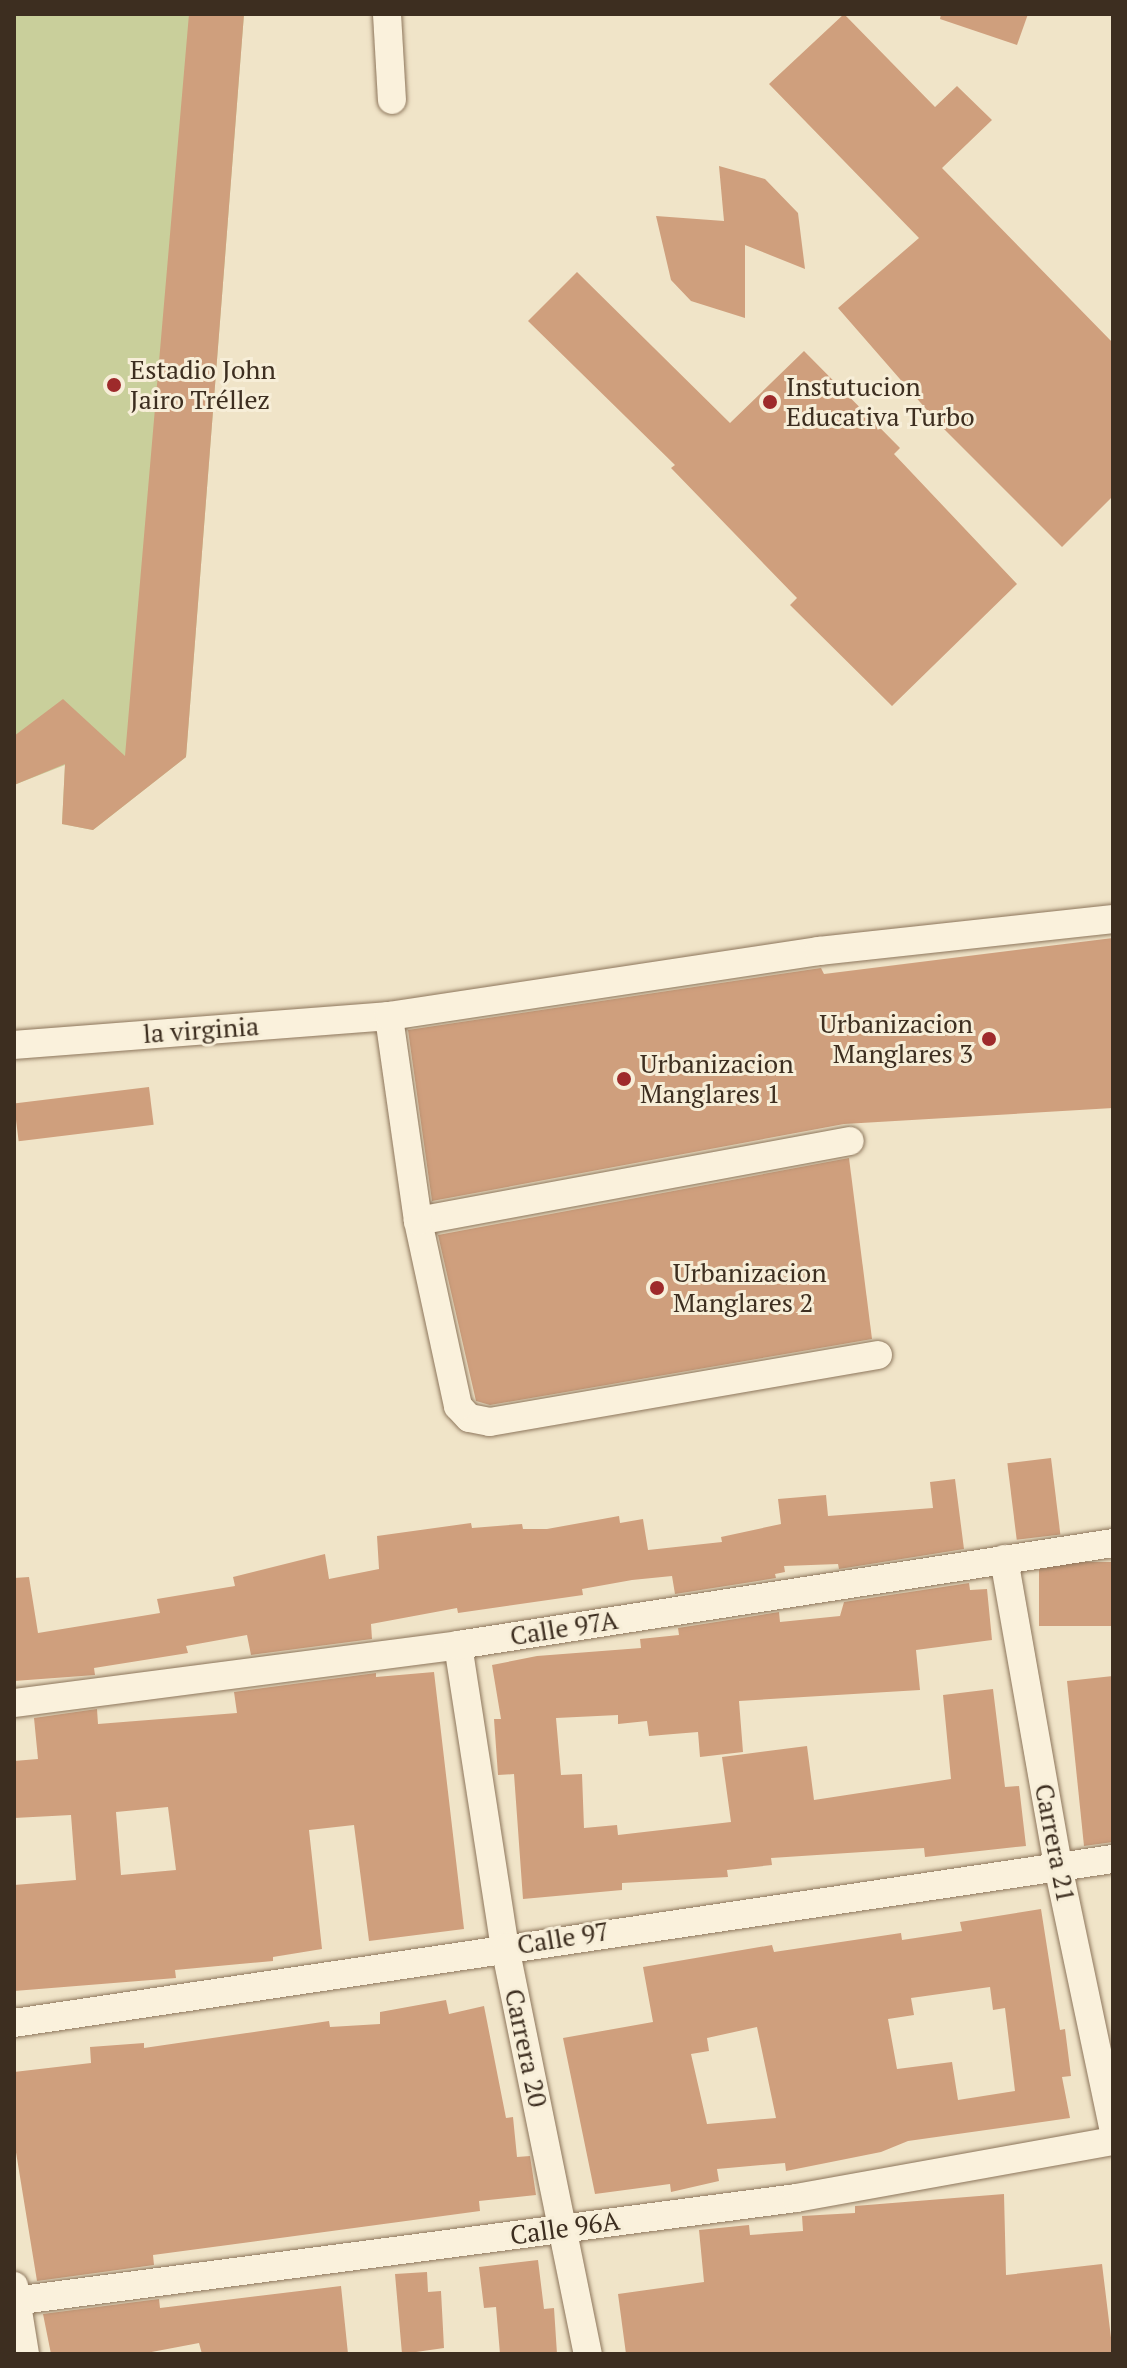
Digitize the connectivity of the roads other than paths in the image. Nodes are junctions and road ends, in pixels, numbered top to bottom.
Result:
1 (387, 14) edge
2 (392, 100) dead end
3 (1113, 919) edge
4 (389, 1016) junction
5 (14, 1045) edge
6 (850, 1141) dead end
7 (418, 1221) junction
8 (878, 1355) dead end
9 (1113, 1543) edge
10 (1004, 1559) junction
11 (458, 1645) junction
12 (14, 1703) edge
13 (1113, 1859) edge
14 (1058, 1866) junction
15 (505, 1947) junction
16 (14, 2023) edge
17 (1113, 2126) edge
18 (1113, 2141) edge
19 (564, 2228) junction
20 (15, 2296) edge
21 (25, 2354) edge
22 (588, 2354) edge

1 - 2 street
3 - 4 street, la virginia
4 - 5 street, la virginia
4 - 7 street
6 - 7 street
7 - 8 street
9 - 10 street, Calle 97A
10 - 11 street, Calle 97A
10 - 14 street, Carrera 21
11 - 12 street, Calle 97A
11 - 15 street, Carrera 20
13 - 14 street, Calle 97
14 - 15 street, Calle 97
14 - 17 street, Carrera 21
15 - 16 street, Calle 97
15 - 19 street, Carrera 20
18 - 19 street, Calle 96A
19 - 20 street, Calle 96A
19 - 22 street, Carrera 20
20 - 21 street

